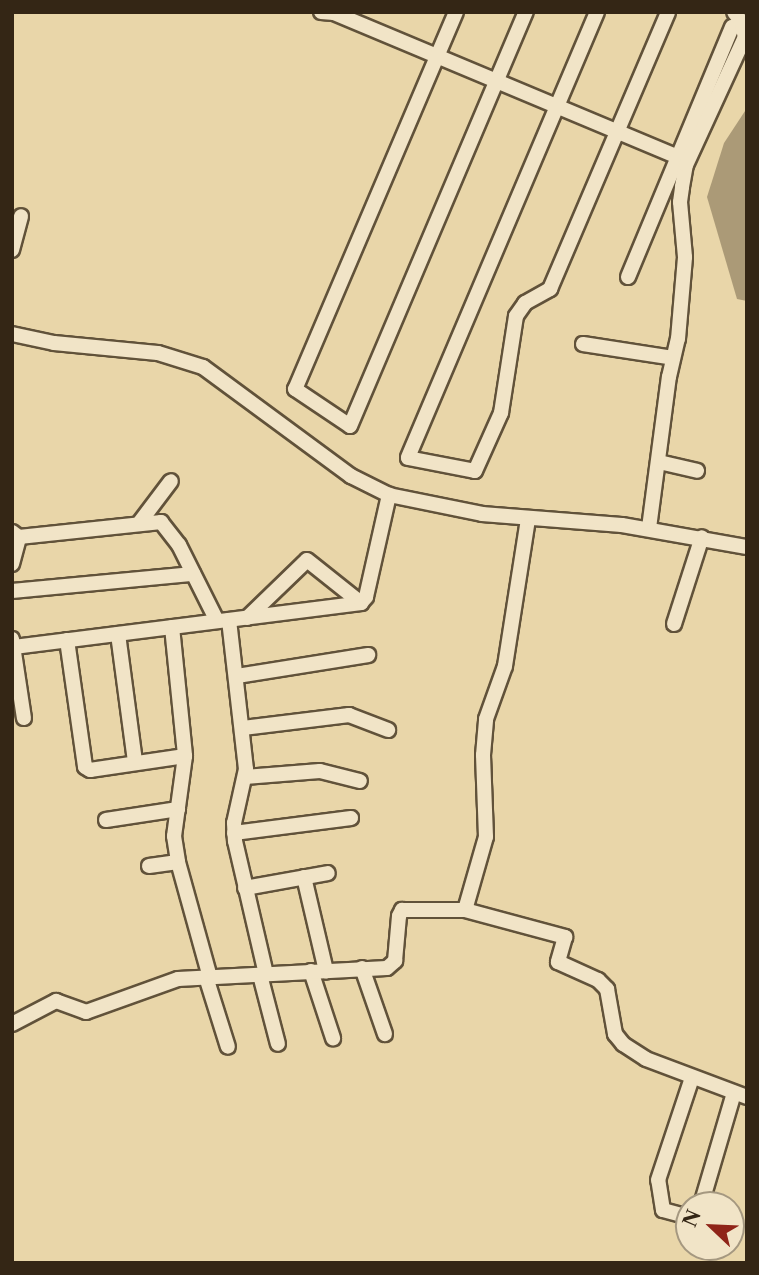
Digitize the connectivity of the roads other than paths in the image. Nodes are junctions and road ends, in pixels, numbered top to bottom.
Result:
1 (321, 12) edge
2 (456, 12) edge
3 (526, 12) edge
4 (597, 12) edge
5 (668, 12) edge
6 (334, 13) edge
7 (733, 19) edge
8 (437, 56) junction
9 (497, 81) junction
10 (557, 106) junction
11 (617, 131) junction
12 (678, 157) junction
13 (21, 216) dead end
14 (12, 250) edge
15 (628, 277) dead end
16 (12, 334) edge
17 (583, 345) dead end
18 (673, 358) junction
19 (659, 462) junction
20 (697, 471) dead end
21 (171, 481) dead end
22 (389, 495) junction
23 (528, 519) junction
24 (140, 523) junction
25 (649, 528) junction
26 (16, 534) edge
27 (702, 537) junction
28 (747, 547) edge
29 (12, 564) edge
30 (193, 574) junction
31 (12, 591) edge
32 (361, 603) junction
33 (247, 618) junction
34 (223, 620) junction
35 (674, 624) dead end
36 (172, 627) junction
37 (118, 634) junction
38 (67, 640) junction
39 (13, 643) edge
40 (368, 655) dead end
41 (237, 676) junction
42 (24, 718) dead end
43 (243, 728) junction
44 (388, 730) dead end
45 (185, 756) junction
46 (135, 762) junction
47 (245, 777) junction
48 (360, 781) dead end
49 (178, 809) junction
50 (351, 818) dead end
51 (106, 820) dead end
52 (234, 833) junction
53 (178, 862) junction
54 (149, 866) dead end
55 (328, 873) dead end
56 (304, 877) junction
57 (245, 888) junction
58 (465, 911) junction
59 (362, 968) junction
60 (319, 971) junction
61 (263, 974) junction
62 (208, 977) junction
63 (12, 1024) edge
64 (385, 1034) dead end
65 (333, 1038) dead end
66 (278, 1044) dead end
67 (228, 1047) dead end
68 (692, 1078) junction
69 (740, 1095) edge
70 (706, 1191) edge
71 (675, 1213) edge

1 - 6 street
2 - 8 street
3 - 9 street
4 - 10 street
5 - 11 street
6 - 8 street
7 - 12 street
7 - 18 street
8 - 9 street
8 - 9 street
9 - 10 street
10 - 11 street
10 - 11 street
11 - 12 street
12 - 15 street
13 - 14 street
16 - 22 street
17 - 18 street
18 - 19 street
19 - 20 street
19 - 25 street
21 - 24 street
22 - 23 street
22 - 32 street
23 - 25 street
23 - 58 street
24 - 26 street
24 - 30 street
25 - 27 street
26 - 29 street
27 - 28 street
27 - 35 street
30 - 31 street
30 - 34 street
32 - 33 street
32 - 33 street
33 - 34 street
34 - 36 street
34 - 41 street
36 - 37 street
36 - 45 street
37 - 38 street
37 - 46 street
38 - 39 street
38 - 46 street
39 - 42 street
40 - 41 street
41 - 43 street
43 - 44 street
43 - 47 street
45 - 46 street
45 - 49 street
47 - 48 street
47 - 52 street
49 - 51 street
49 - 53 street
50 - 52 street
52 - 57 street
53 - 54 street
53 - 62 street
55 - 56 street
56 - 57 street
56 - 60 street
57 - 61 street
58 - 59 street
58 - 68 street
59 - 60 street
59 - 64 street
60 - 61 street
60 - 65 street
61 - 62 street
61 - 66 street
62 - 63 street
62 - 67 street
68 - 69 street
68 - 71 street
69 - 70 street

